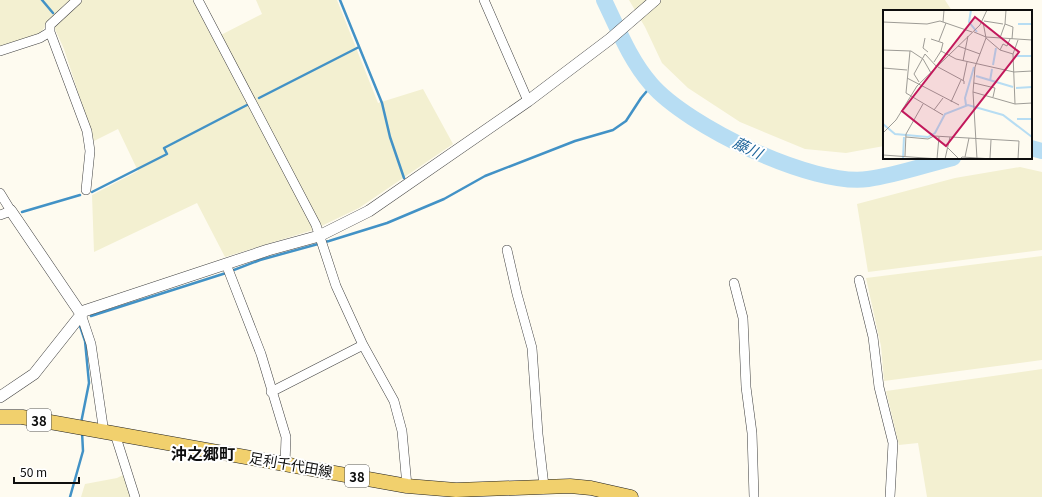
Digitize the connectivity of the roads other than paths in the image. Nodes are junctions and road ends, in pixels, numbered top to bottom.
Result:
1 (77, 0) edge
2 (198, 0) edge
3 (484, 0) edge
4 (655, 0) edge
5 (50, 32) junction
6 (0, 51) edge
7 (528, 101) junction
8 (86, 190) dead end
9 (0, 193) edge
10 (11, 211) junction
11 (0, 216) edge
12 (319, 236) junction
13 (507, 250) dead end
14 (226, 264) junction
15 (860, 280) dead end
16 (734, 283) dead end
17 (81, 314) junction
18 (363, 345) junction
19 (271, 392) junction
20 (0, 397) edge
21 (0, 417) edge
22 (110, 433) junction
23 (285, 464) junction
24 (407, 486) junction
25 (545, 490) edge
26 (626, 496) edge
27 (135, 497) edge
28 (754, 497) edge
29 (890, 497) edge

1 - 5 street
2 - 12 street
3 - 7 street
4 - 7 street
5 - 6 street
5 - 8 street
7 - 12 street
9 - 10 street
10 - 11 street
10 - 17 street
12 - 14 street
12 - 18 street
13 - 25 street
14 - 17 street
14 - 19 street
15 - 29 street
16 - 28 street
17 - 20 street
17 - 22 street
18 - 19 street
18 - 24 street
19 - 23 street
21 - 22 main road, 足利千代田線 / 38
22 - 23 main road, 足利千代田線 / 38
22 - 27 street
23 - 24 main road, 足利千代田線 / 38
24 - 25 main road, 足利千代田線 / 38
25 - 26 main road, 足利千代田線 / 38

